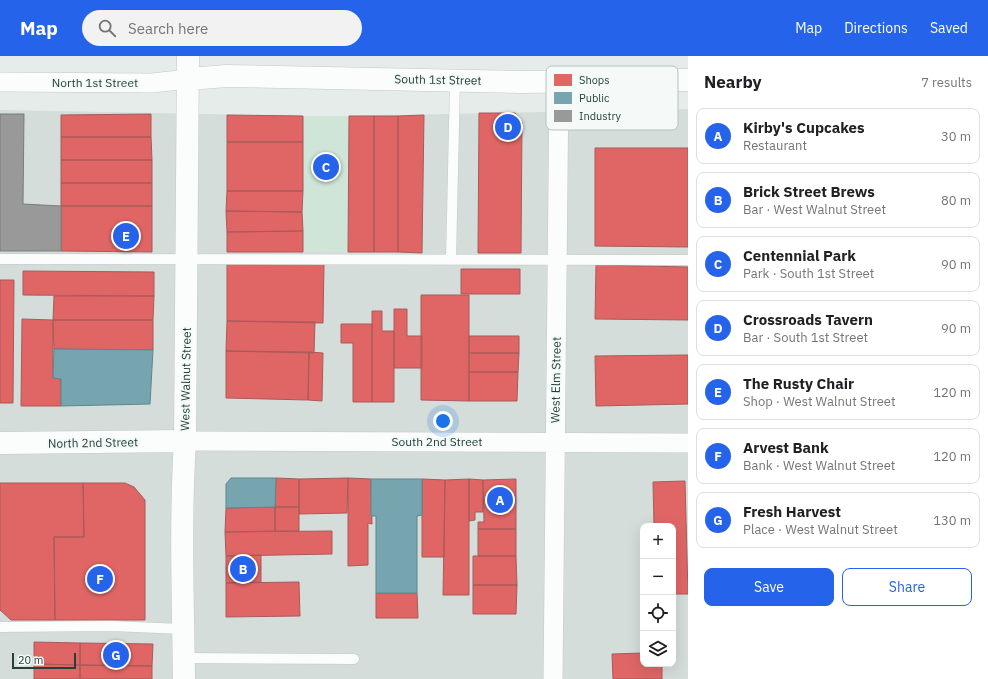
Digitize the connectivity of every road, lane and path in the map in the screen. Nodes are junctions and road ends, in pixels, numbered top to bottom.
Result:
1 (188, 56) edge
2 (189, 79) junction
3 (678, 80) edge
4 (688, 80) edge
5 (455, 81) junction
6 (0, 82) edge
7 (546, 82) edge
8 (558, 130) edge
9 (0, 259) edge
10 (187, 259) junction
11 (452, 260) junction
12 (557, 260) junction
13 (688, 260) edge
14 (185, 441) junction
15 (555, 442) junction
16 (0, 443) edge
17 (688, 443) edge
18 (0, 627) edge
19 (183, 629) junction
20 (354, 659) dead end
21 (184, 668) edge
22 (553, 679) edge

1 - 2 street, West Walnut Street
2 - 5 street, South 1st Street
2 - 6 street, North 1st Street
2 - 10 street, West Walnut Street
3 - 4 street, South 1st Street
5 - 7 street, South 1st Street
5 - 11 lane
8 - 12 street, West Elm Street
9 - 10 lane
10 - 11 lane
10 - 14 street, West Walnut Street
11 - 12 lane
12 - 13 lane
12 - 15 street, West Elm Street
14 - 15 street, South 2nd Street
14 - 16 street, North 2nd Street
14 - 19 street, West Walnut Street
15 - 17 street, South 2nd Street
15 - 22 street, West Elm Street
18 - 19 lane
19 - 21 street, West Walnut Street
20 - 21 lane

